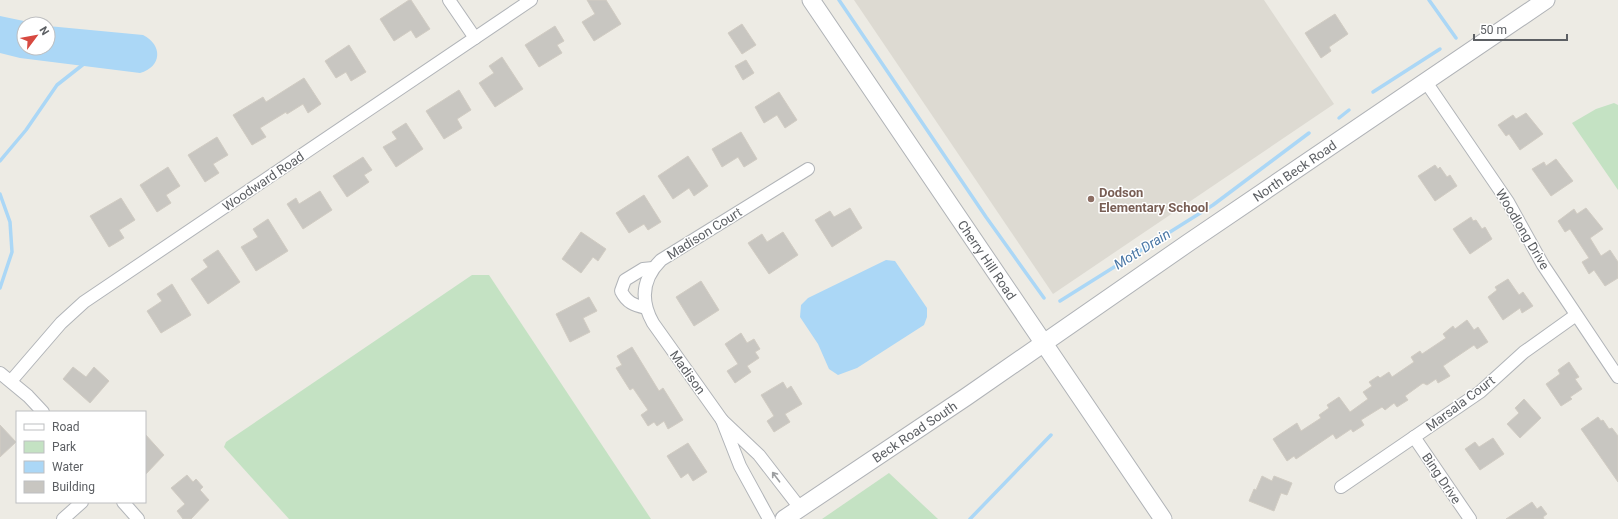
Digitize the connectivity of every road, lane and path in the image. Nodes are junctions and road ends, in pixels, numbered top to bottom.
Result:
1 (449, 0) edge
2 (531, 0) edge
3 (811, 0) edge
4 (1546, 0) edge
5 (475, 38) junction
6 (1426, 82) junction
7 (808, 169) dead end
8 (653, 268) junction
9 (646, 308) junction
10 (1576, 315) junction
11 (653, 323) joint
12 (1044, 343) junction
13 (0, 373) edge
14 (1618, 377) edge
15 (11, 381) junction
16 (42, 411) edge
17 (722, 420) junction
18 (1414, 437) junction
19 (1341, 487) dead end
20 (81, 503) edge
21 (124, 503) edge
22 (800, 508) junction
23 (63, 519) edge
24 (138, 519) edge
25 (770, 519) edge
26 (784, 519) edge
27 (1163, 519) edge
28 (1470, 519) edge

1 - 5 street
2 - 5 street, Woodward Road
3 - 12 main road, Cherry Hill Road
4 - 6 main road, North Beck Road
5 - 15 street, Woodward Road
6 - 10 street, Woodlong Drive
6 - 12 main road, North Beck Road
7 - 8 street, Madison Court
8 - 9 street, Madison Court
8 - 9 street
9 - 11 street, Madison Court
10 - 14 street, Woodlong Drive
10 - 18 street, Marsala Court
11 - 17 street, Madison
12 - 22 main road, Beck Road South
12 - 27 main road, Cherry Hill Road
13 - 15 street
15 - 16 street
22 -> 17 street, Madison
17 - 25 street, Madison
18 - 19 street, Marsala Court
18 - 28 street, Bing Drive
20 - 23 street
21 - 24 street
22 - 26 main road, Beck Road South

